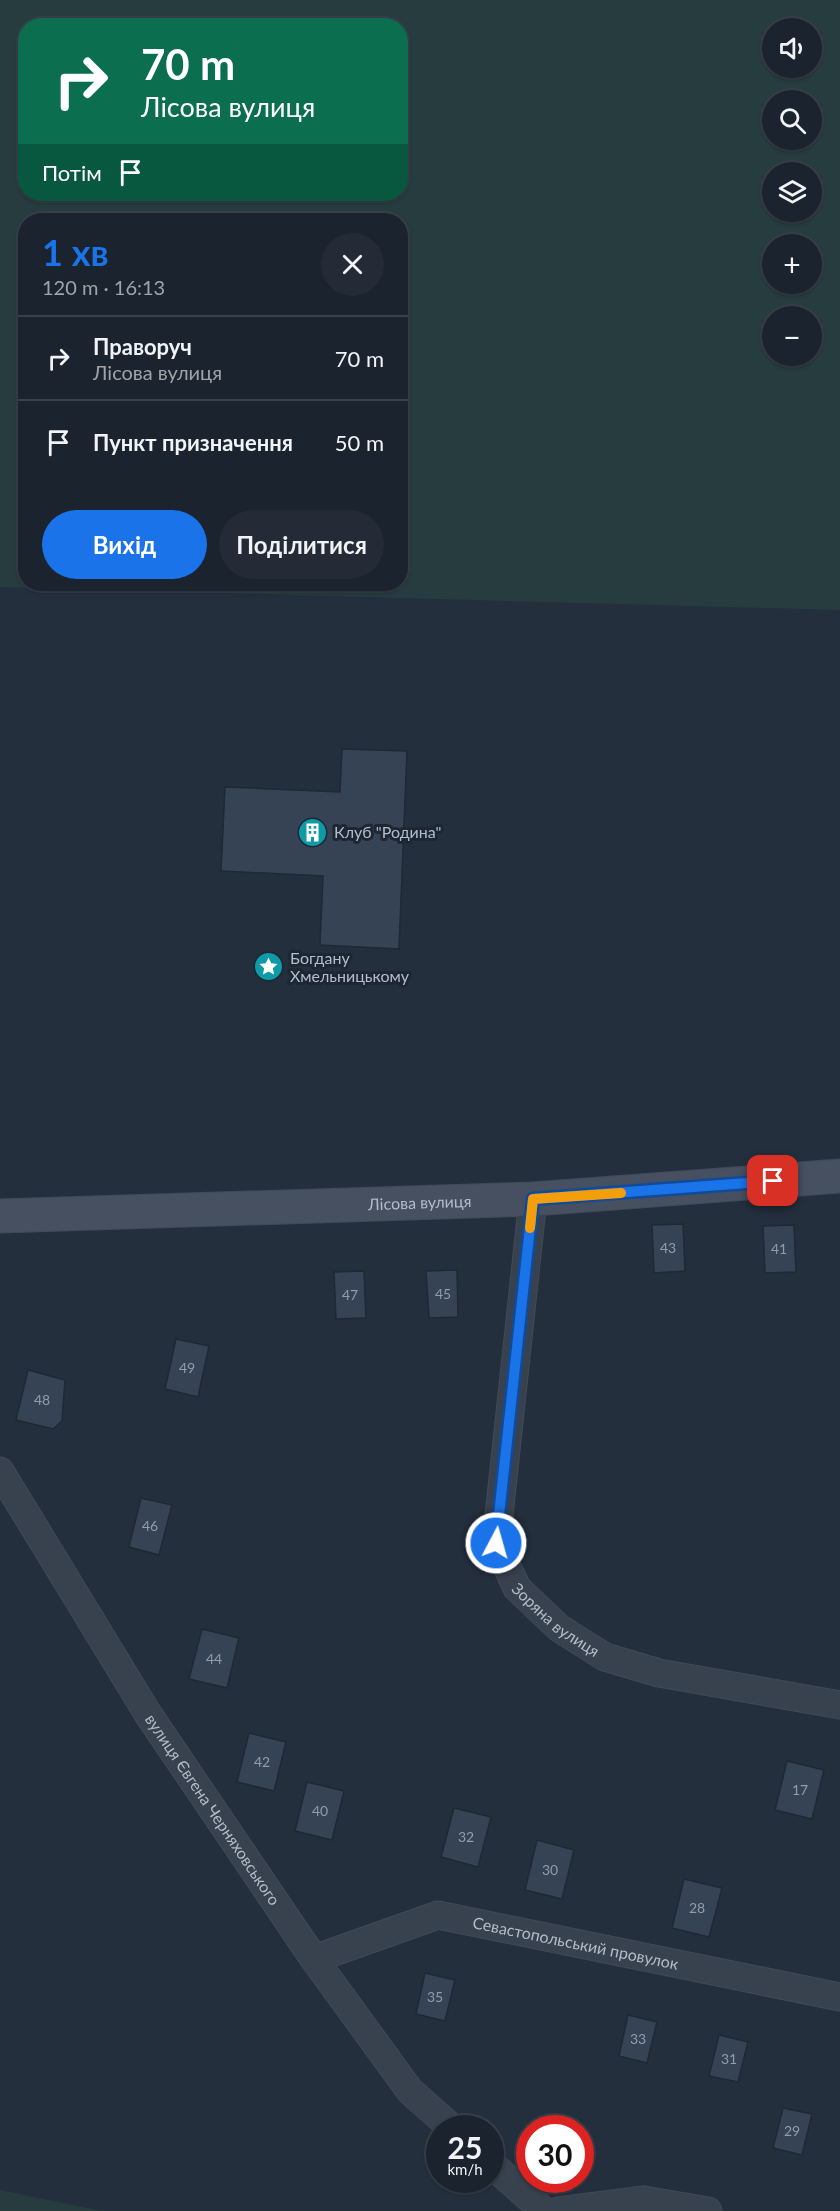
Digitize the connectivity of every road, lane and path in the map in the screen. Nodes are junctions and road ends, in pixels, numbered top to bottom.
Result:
1 (840, 1176) edge
2 (533, 1199) junction
3 (0, 1216) edge
4 (0, 1472) edge
5 (840, 1705) edge
6 (314, 1959) junction
7 (840, 1997) edge
8 (437, 2115) edge
9 (504, 2175) edge
10 (544, 2211) edge
11 (558, 2211) edge
12 (708, 2211) edge

1 - 2 street, Лісова вулиця
2 - 3 street, Лісова вулиця
2 - 5 street, Зоряна вулиця
4 - 6 street, вулиця Євгена Черняховського
6 - 7 street, Севастопольський провулок
6 - 8 street, вулиця Євгена Черняховського
9 - 10 street
11 - 12 street

